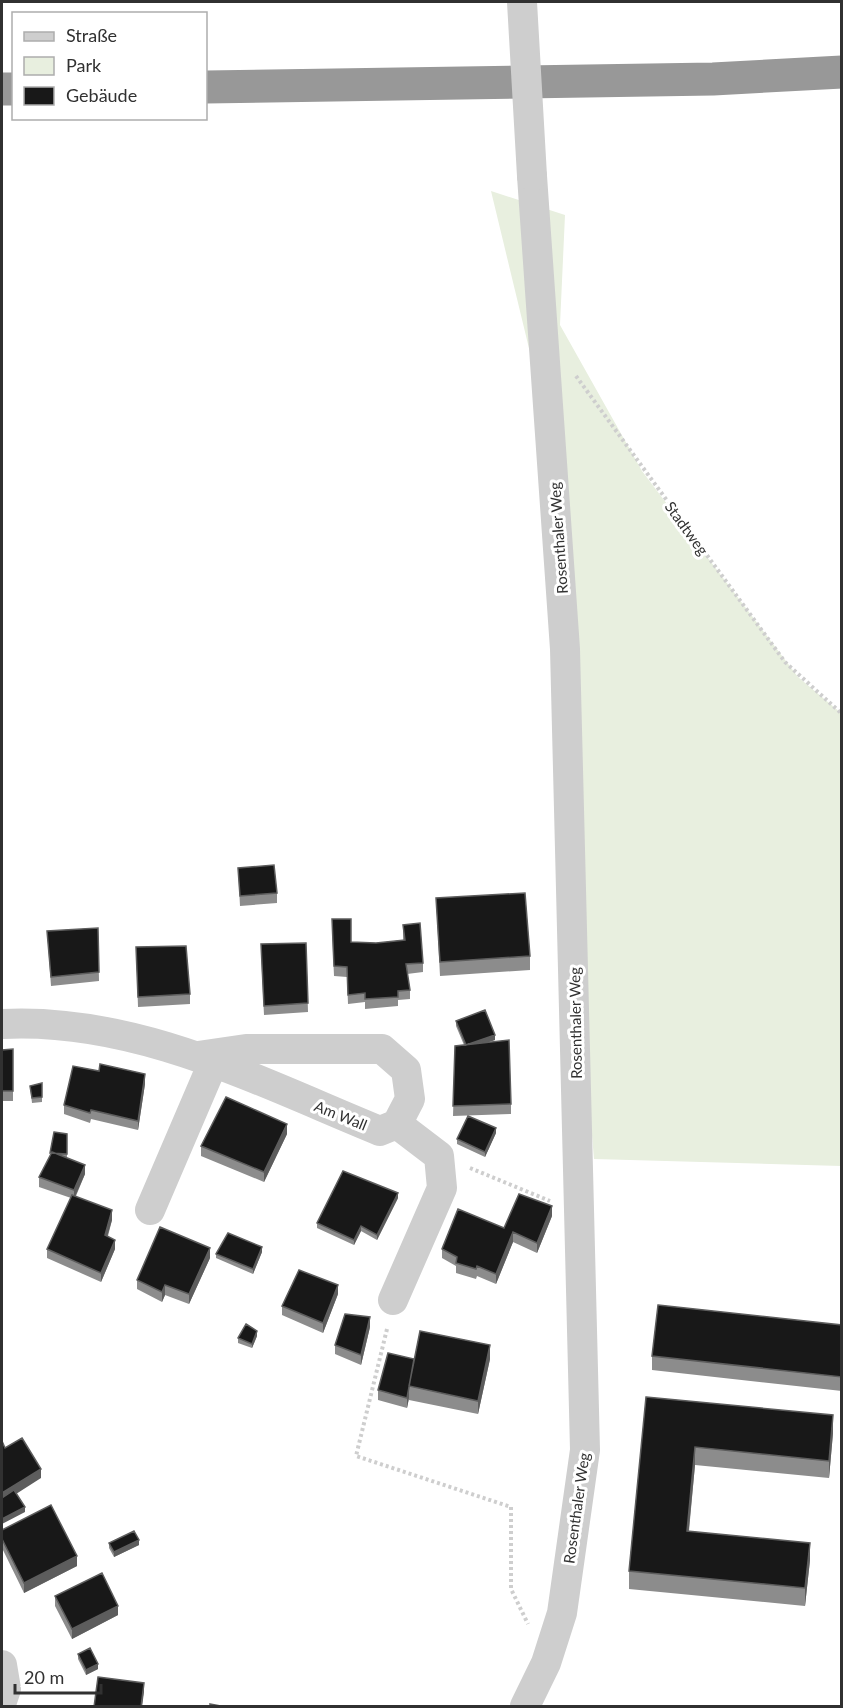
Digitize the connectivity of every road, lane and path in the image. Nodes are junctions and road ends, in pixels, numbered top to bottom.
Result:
1 (522, 2) edge
2 (842, 72) edge
3 (207, 87) edge
4 (572, 370) dead end
5 (842, 714) edge
6 (2, 1024) edge
7 (206, 1060) junction
8 (397, 1124) junction
9 (439, 1156) junction
10 (150, 1209) dead end
11 (580, 1213) junction
12 (393, 1300) joint
13 (546, 1663) junction
14 (2, 1665) edge
15 (2, 1701) edge
16 (525, 1707) edge

1 - 11 street, Rosenthaler Weg, bridge
2 - 3 highway
4 - 5 path, Stadtweg
6 - 7 street, Am Wall
7 - 8 street, Am Wall
7 - 8 street, Am Wall
7 - 10 street
8 - 9 street
9 - 11 path
9 - 12 street
11 - 13 street, Rosenthaler Weg
12 - 13 path
13 - 16 street, Rosenthaler Weg
14 - 15 street

